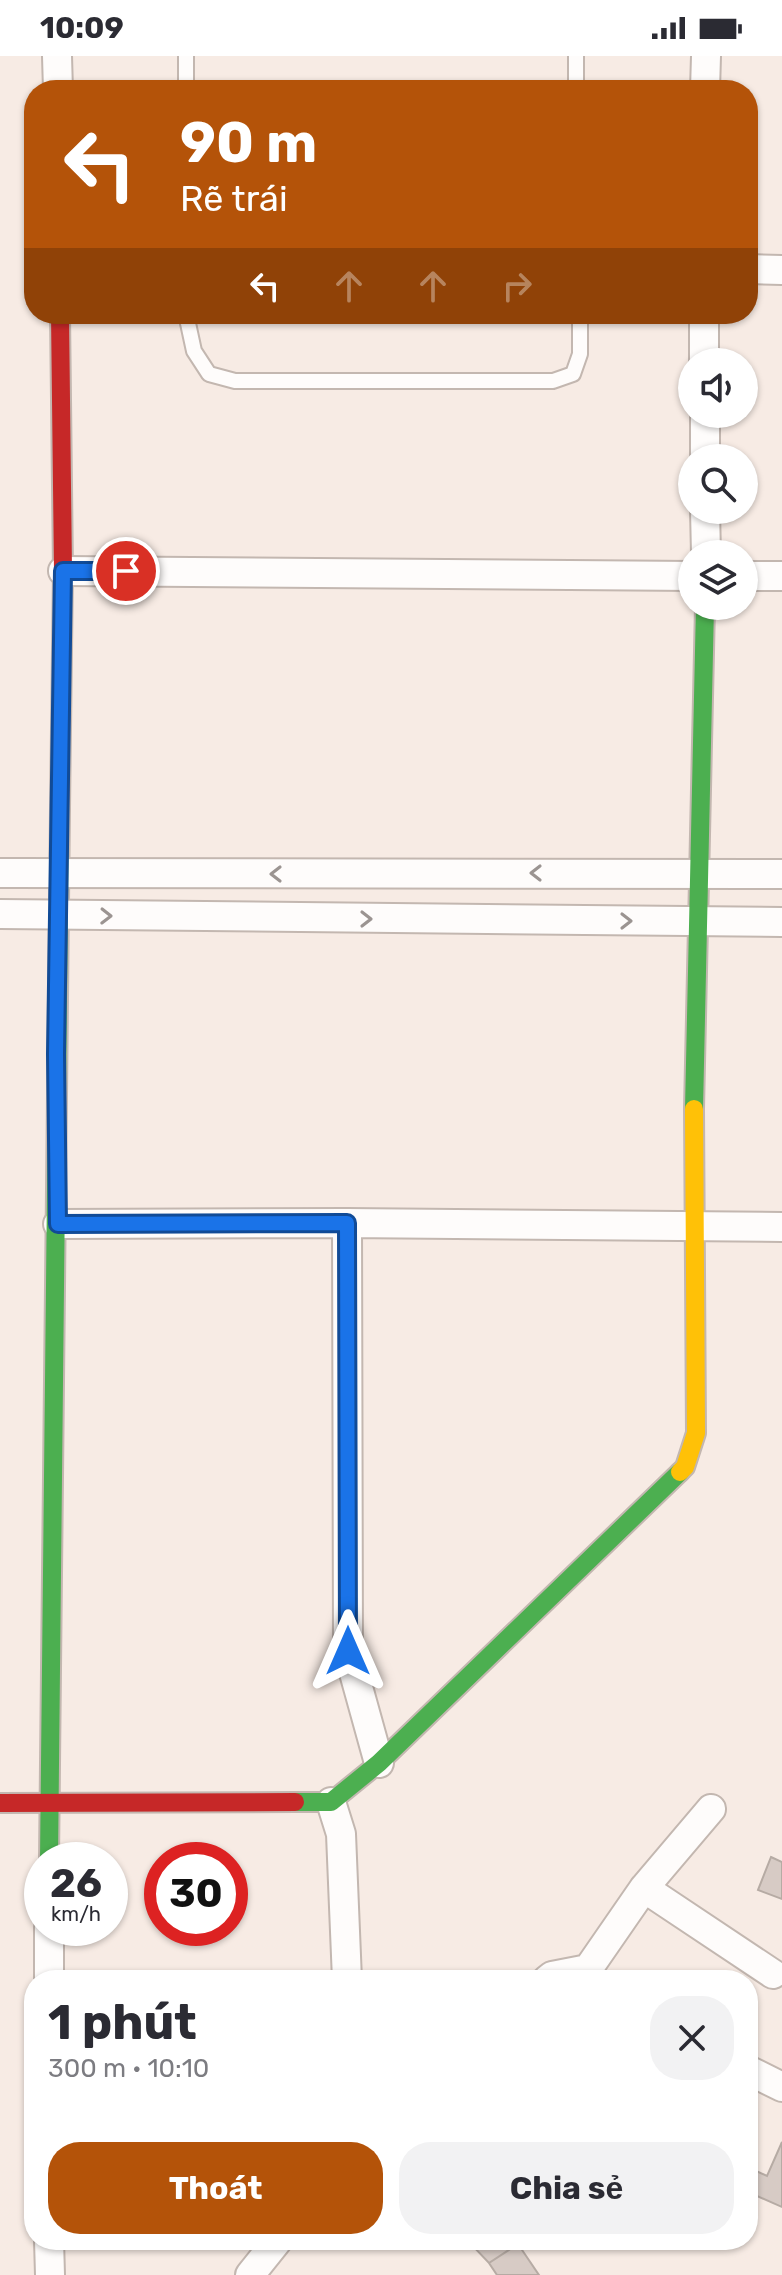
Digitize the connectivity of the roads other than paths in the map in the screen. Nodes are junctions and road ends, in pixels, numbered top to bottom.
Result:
1 (57, 56) edge
2 (186, 56) edge
3 (576, 56) edge
4 (706, 56) edge
5 (58, 80) edge
6 (186, 80) edge
7 (576, 80) edge
8 (705, 80) edge
9 (758, 269) edge
10 (782, 270) edge
11 (60, 324) edge
12 (188, 324) edge
13 (580, 324) edge
14 (704, 324) edge
15 (704, 348) edge
16 (63, 571) junction
17 (678, 576) edge
18 (758, 576) edge
19 (782, 576) edge
20 (705, 620) edge
21 (0, 873) edge
22 (697, 873) junction
23 (59, 874) junction
24 (782, 874) edge
25 (0, 914) edge
26 (59, 915) junction
27 (697, 922) junction
28 (782, 922) edge
29 (347, 1223) junction
30 (58, 1224) junction
31 (693, 1226) junction
32 (782, 1227) edge
33 (379, 1763) junction
34 (331, 1802) junction
35 (0, 1803) edge
36 (49, 1803) junction
37 (711, 1809) dead end
38 (49, 1842) edge
39 (644, 1888) junction
40 (49, 1946) edge
41 (49, 1970) edge
42 (347, 1970) edge
43 (599, 1970) edge
44 (773, 1974) dead end
45 (758, 2075) edge
46 (782, 2087) edge
47 (49, 2250) edge
48 (270, 2250) edge
49 (50, 2275) edge
50 (250, 2275) edge

1 - 5 street
2 - 6 lane
3 - 7 lane
4 - 8 street
9 - 10 street
11 - 16 street
12 - 13 lane
14 - 15 street
16 - 17 street
16 - 23 street
18 - 19 street
20 - 22 street
21 - 23 street
22 -> 23 street
22 - 24 street
22 - 27 street
23 - 26 street
25 - 26 street
26 -> 27 street
26 - 30 street
27 - 28 street
27 - 31 street
29 - 30 street
29 - 31 street
29 - 33 street
30 - 36 street
31 - 32 street
31 - 33 street
33 - 34 street
34 - 36 street
34 - 42 street
35 - 36 street
36 - 38 street
37 - 39 street
39 - 43 street
39 - 44 street
40 - 41 street
45 - 46 street
47 - 49 street
48 - 50 street

